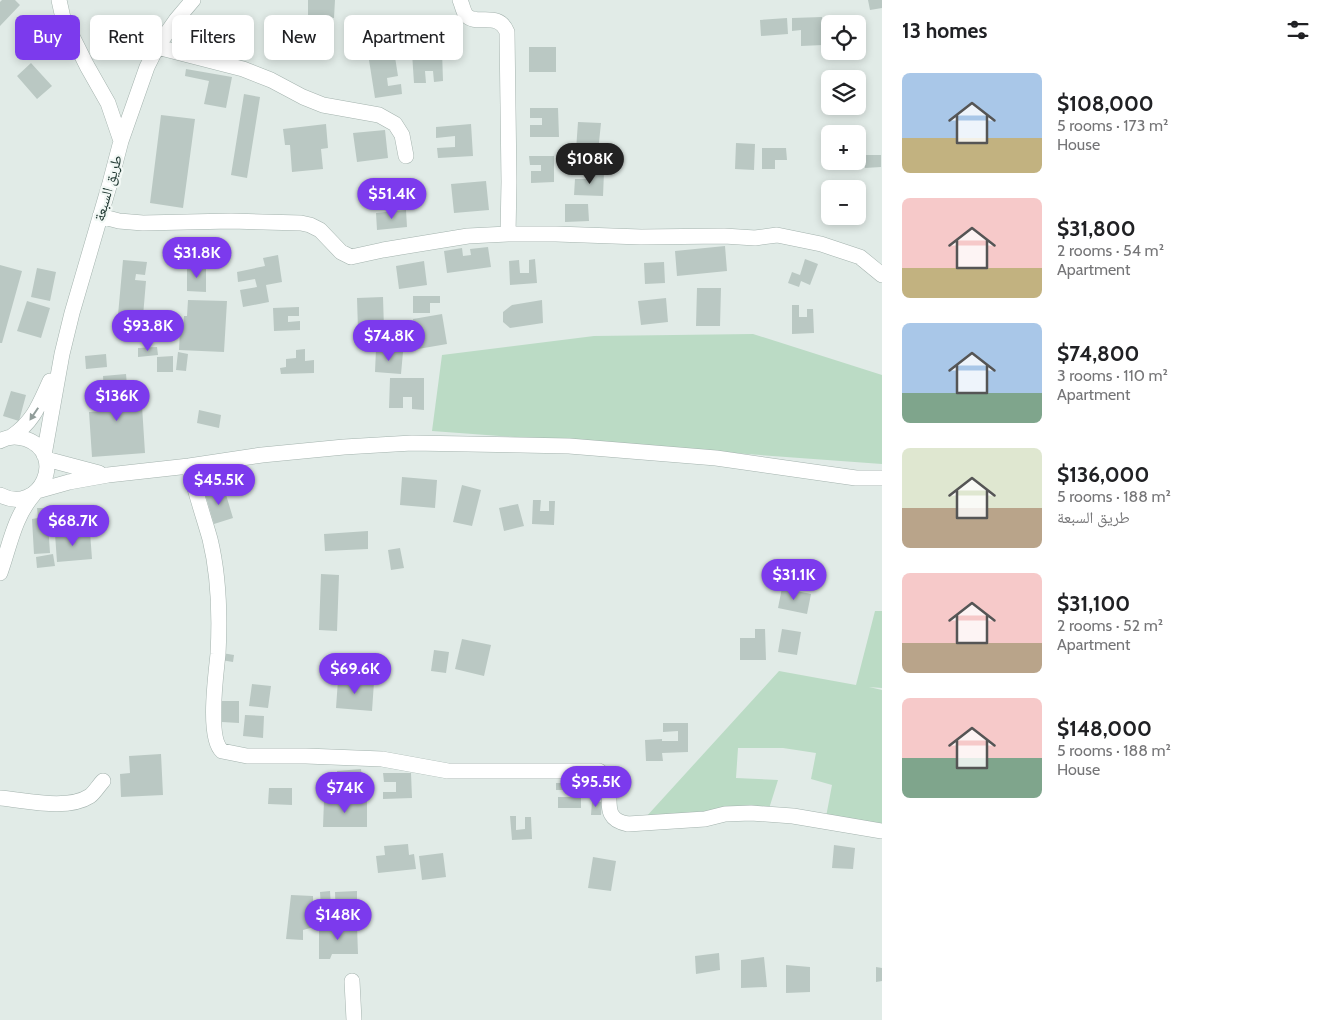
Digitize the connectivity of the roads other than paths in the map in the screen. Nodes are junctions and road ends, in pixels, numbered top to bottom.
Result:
1 (58, 0) edge
2 (193, 0) edge
3 (460, 0) edge
4 (162, 40) edge
5 (162, 48) edge
6 (150, 60) edge
7 (121, 141) junction
8 (406, 156) dead end
9 (100, 216) junction
10 (508, 234) junction
11 (882, 275) edge
12 (62, 354) junction
13 (3, 439) edge
14 (45, 457) junction
15 (189, 466) junction
16 (108, 475) junction
17 (856, 478) junction
18 (882, 478) edge
19 (882, 485) edge
20 (35, 493) junction
21 (0, 495) edge
22 (0, 573) edge
23 (102, 781) dead end
24 (0, 798) edge
25 (882, 831) edge
26 (352, 980) dead end
27 (354, 1020) edge

1 - 7 street, طريق السبعة
2 - 4 street
3 - 10 street
5 - 8 street
6 - 7 street
7 - 9 street, طريق السبعة
9 - 10 street
9 - 12 street, طريق السبعة
10 - 11 street
12 -> 13 street, طريق السبعة
12 - 14 street, طريق السبعة
13 - 14 street
14 - 16 street
14 - 20 street, طريق السبعة
15 - 16 street
15 - 17 street
15 - 25 street
16 - 20 street
17 - 18 street
17 - 19 street
20 - 21 street
20 - 22 street, طريق السبعة
23 - 24 street
26 - 27 street

